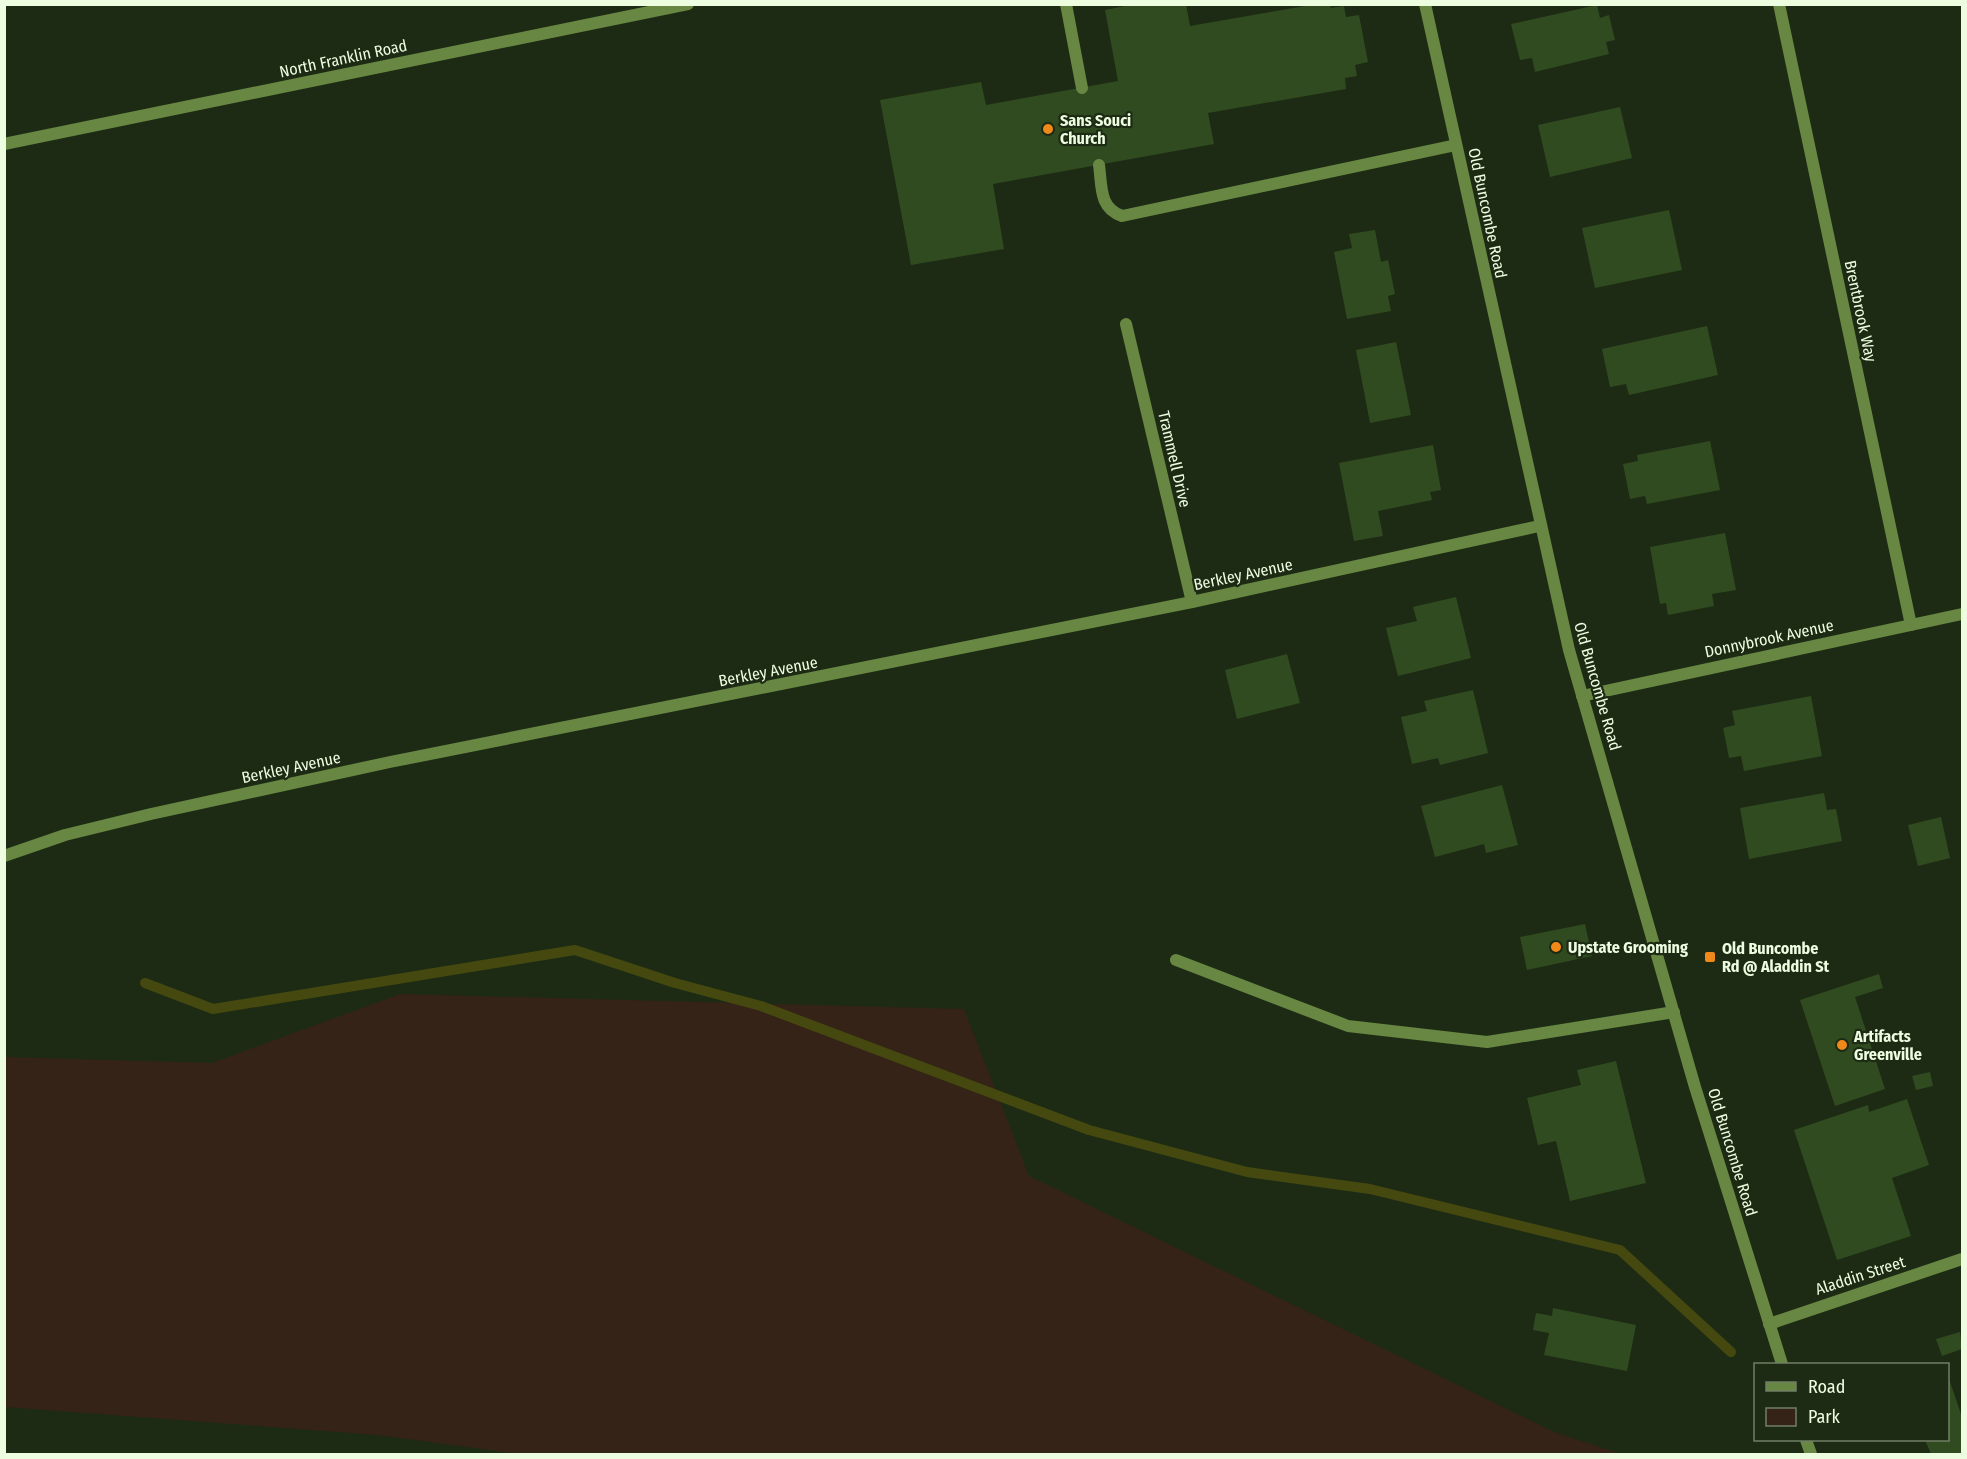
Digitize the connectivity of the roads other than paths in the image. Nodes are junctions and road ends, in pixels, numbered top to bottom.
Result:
1 (688, 4) edge
2 (1066, 4) edge
3 (1425, 4) edge
4 (1779, 4) edge
5 (673, 6) edge
6 (1082, 88) dead end
7 (4, 144) edge
8 (1456, 145) junction
9 (1099, 165) dead end
10 (1126, 324) dead end
11 (1539, 526) junction
12 (1192, 602) junction
13 (1962, 614) edge
14 (1911, 625) junction
15 (1582, 696) junction
16 (4, 856) edge
17 (1176, 960) dead end
18 (1674, 1012) junction
19 (1962, 1259) edge
20 (1768, 1324) junction
21 (1781, 1363) edge

1 - 5 street, North Franklin Road
2 - 6 street
3 - 8 street, Old Buncombe Road
4 - 14 street, Brentbrook Way
5 - 7 street, North Franklin Road
8 - 9 street
8 - 11 street, Old Buncombe Road
10 - 12 street, Trammell Drive
11 - 12 street, Berkley Avenue
11 - 15 street, Old Buncombe Road
12 - 16 street, Berkley Avenue
13 - 14 street, Donnybrook Avenue
14 - 15 street, Donnybrook Avenue
15 - 18 street, Old Buncombe Road
17 - 18 street
18 - 20 street, Old Buncombe Road
19 - 20 street, Aladdin Street
20 - 21 street, Old Buncombe Road

